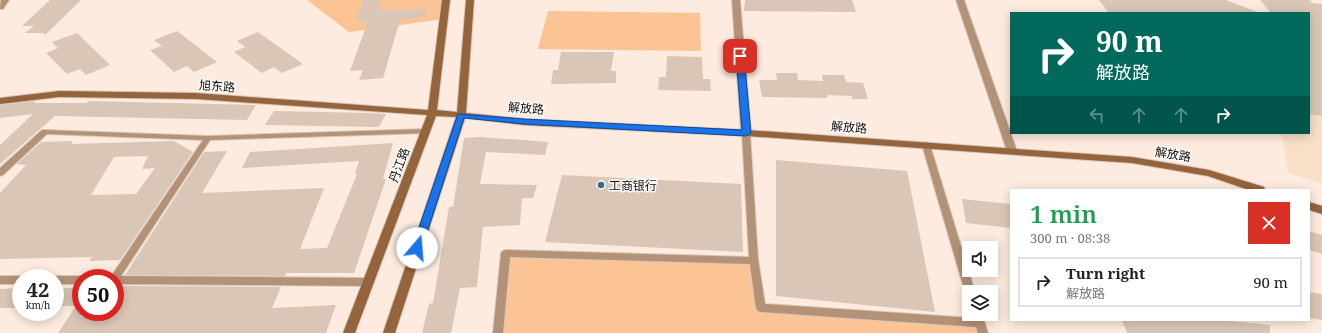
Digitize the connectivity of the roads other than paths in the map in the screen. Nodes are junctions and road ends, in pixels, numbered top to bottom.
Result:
1 (6, 0) edge
2 (446, 0) edge
3 (470, 0) edge
4 (736, 0) edge
5 (960, 0) edge
6 (0, 7) edge
7 (0, 101) edge
8 (432, 114) junction
9 (461, 115) junction
10 (426, 131) junction
11 (746, 133) junction
12 (208, 138) junction
13 (926, 145) junction
14 (1012, 151) junction
15 (0, 173) edge
16 (1257, 189) edge
17 (1310, 206) edge
18 (1322, 210) edge
19 (754, 259) junction
20 (122, 269) edge
21 (124, 279) edge
22 (0, 280) edge
23 (12, 280) edge
24 (369, 282) junction
25 (968, 285) edge
26 (962, 317) edge
27 (979, 321) edge
28 (349, 333) edge
29 (389, 333) edge
30 (498, 333) edge
31 (982, 333) edge

1 - 6 street
2 - 8 street, 丹江路
3 - 9 street
4 - 11 street
5 - 14 street
7 - 8 street, 旭东路
8 - 9 street, 解放路
8 - 10 street, 丹江路
9 - 11 street, 解放路
9 - 29 street
10 - 12 lane
10 - 24 street, 丹江路
11 - 13 street, 解放路
11 - 19 lane
12 - 15 lane
12 - 20 lane
13 - 14 street, 解放路
13 - 25 lane
14 - 16 street, 解放路
17 - 18 street
19 - 26 lane
19 - 30 lane
21 - 24 lane
22 - 23 lane
24 - 28 street, 丹江路
27 - 31 lane

